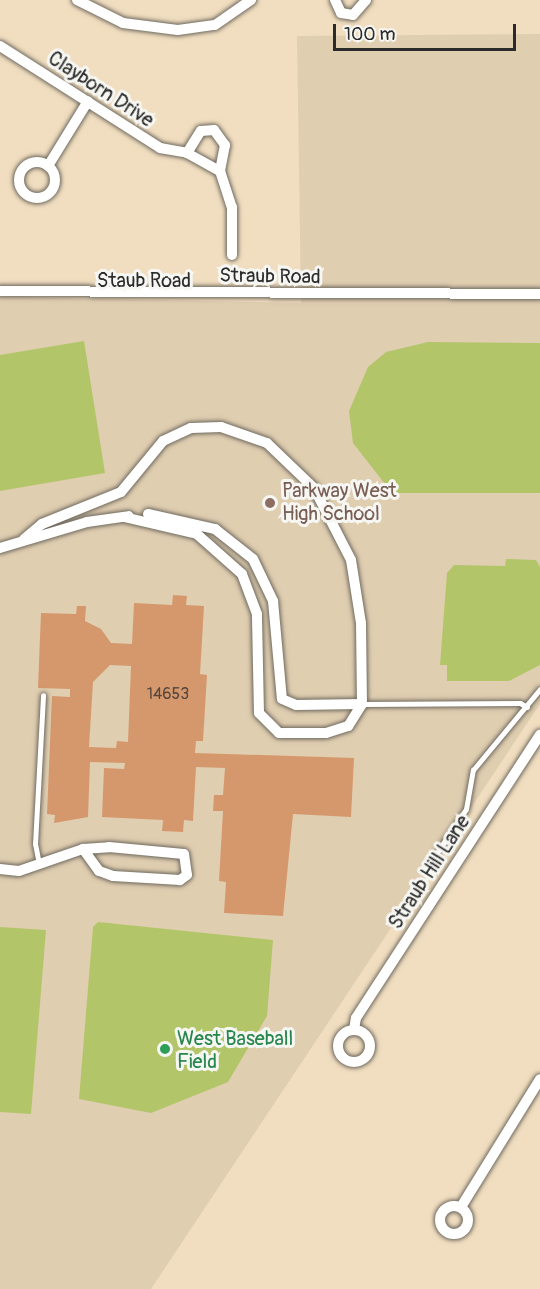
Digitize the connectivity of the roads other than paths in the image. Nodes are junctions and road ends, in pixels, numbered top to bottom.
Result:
1 (77, 0) edge
2 (251, 0) edge
3 (335, 0) edge
4 (366, 0) edge
5 (0, 46) edge
6 (88, 101) junction
7 (187, 153) junction
8 (48, 166) dead end
9 (220, 171) junction
10 (232, 255) dead end
11 (0, 291) edge
12 (540, 296) edge
13 (0, 299) edge
14 (124, 517) junction
15 (24, 539) junction
16 (0, 548) edge
17 (540, 688) edge
18 (43, 695) dead end
19 (362, 704) junction
20 (527, 707) junction
21 (540, 735) edge
22 (83, 849) junction
23 (438, 851) dead end
24 (39, 866) junction
25 (0, 869) edge
26 (354, 1030) dead end
27 (540, 1079) edge
28 (461, 1207) dead end

1 - 2 street
3 - 4 street
5 - 6 street, Clayborn Drive
6 - 7 street, Clayborn Drive
6 - 8 street
7 - 9 street, Clayborn Drive
7 - 9 street
9 - 10 street
11 - 12 street, Straub Road
12 - 13 street, Staub Road
14 - 15 street
14 - 19 street
14 - 19 street
15 - 16 street
15 - 19 street
17 - 20 lane
18 - 24 lane
19 - 20 lane
20 - 23 lane
21 - 26 street, Straub Hill Lane
22 - 22 street
22 - 24 street
24 - 25 street
27 - 28 street

